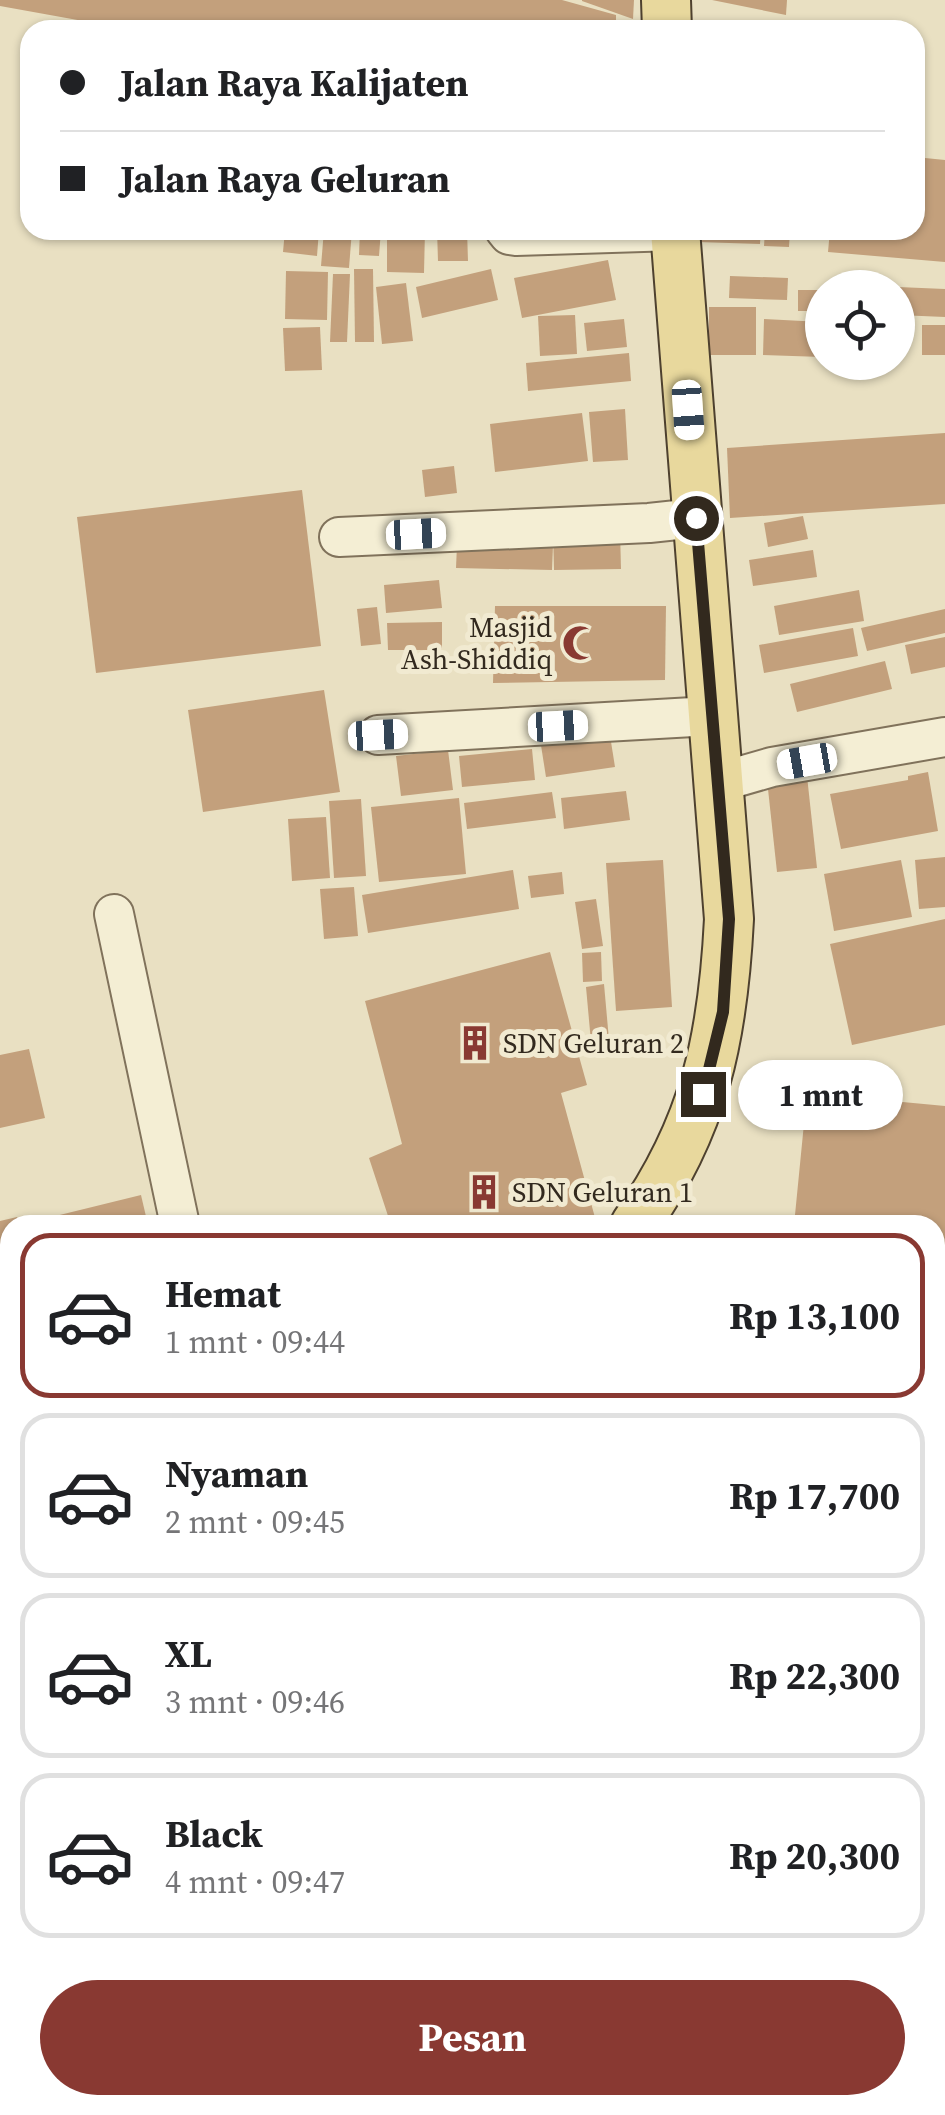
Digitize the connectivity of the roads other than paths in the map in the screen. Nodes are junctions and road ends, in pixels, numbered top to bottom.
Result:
1 (676, 240) edge
2 (696, 518) junction
3 (338, 537) dead end
4 (711, 716) junction
5 (378, 735) dead end
6 (945, 737) edge
7 (720, 782) junction
8 (114, 914) dead end
9 (178, 1215) edge
10 (642, 1215) edge

1 - 2 main road
2 - 3 street
2 - 4 main road
4 - 5 street
4 - 7 main road
6 - 7 street
7 - 10 main road
8 - 9 street

